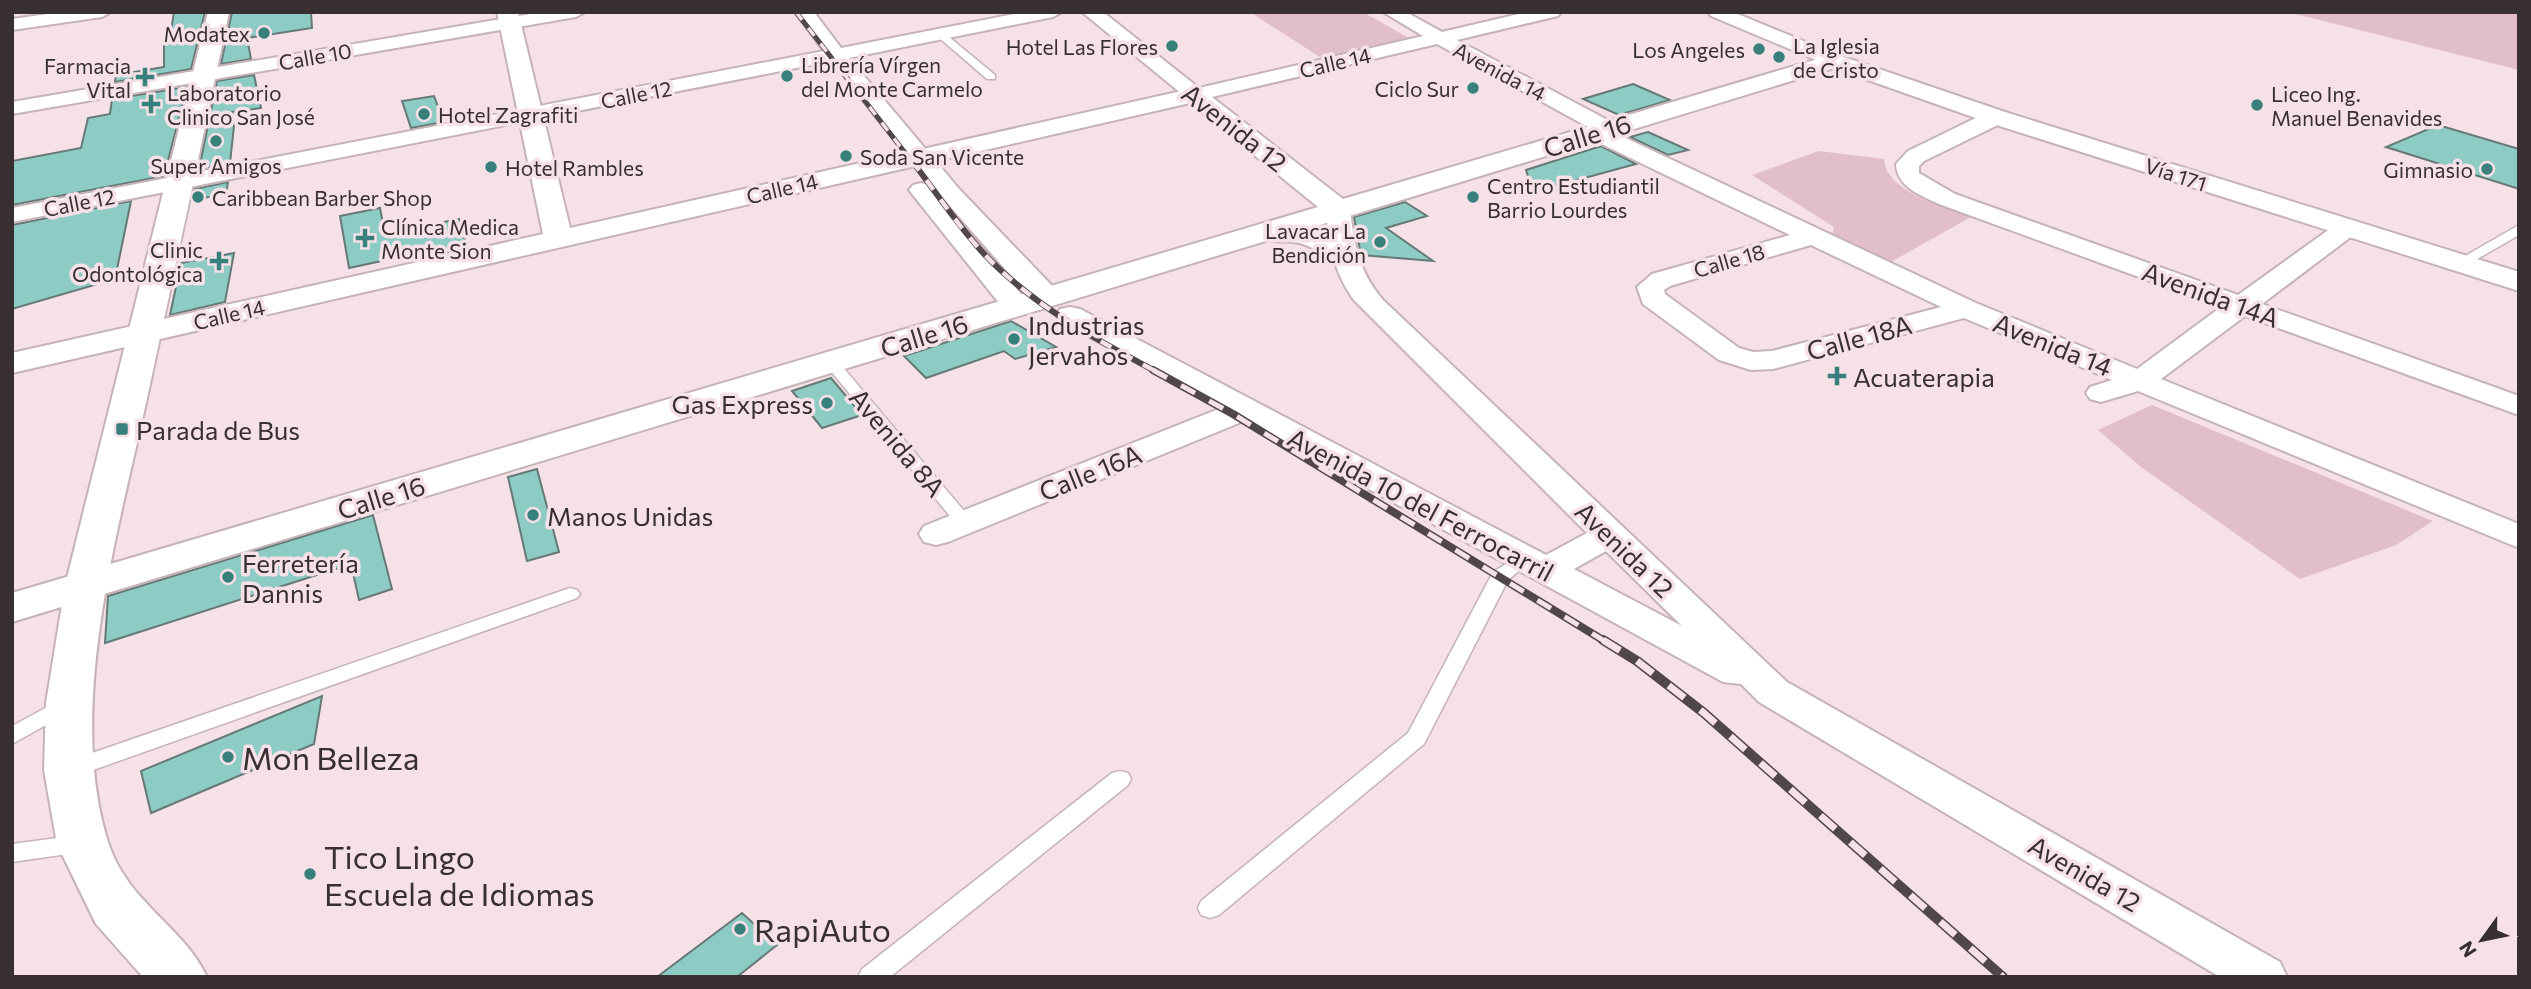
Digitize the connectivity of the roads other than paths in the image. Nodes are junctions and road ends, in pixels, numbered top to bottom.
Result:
1 (102, 12) edge
2 (219, 12) edge
3 (576, 12) edge
4 (786, 12) edge
5 (804, 12) edge
6 (1053, 12) edge
7 (1091, 12) edge
8 (1392, 12) edge
9 (1552, 12) edge
10 (1717, 12) edge
11 (1758, 16) edge
12 (509, 18) edge
13 (12, 25) edge
14 (940, 34) junction
15 (1438, 37) junction
16 (829, 57) junction
17 (1835, 61) junction
18 (205, 75) junction
19 (991, 77) dead end
20 (1195, 94) junction
21 (12, 108) edge
22 (531, 115) junction
23 (1996, 117) junction
24 (1601, 131) junction
25 (910, 159) junction
26 (181, 182) junction
27 (1338, 209) junction
28 (12, 215) edge
29 (2347, 228) junction
30 (2519, 229) edge
31 (1259, 233) junction
32 (1810, 237) junction
33 (558, 238) junction
34 (1343, 254) junction
35 (2460, 263) junction
36 (2519, 282) edge
37 (2244, 306) junction
38 (1045, 307) junction
39 (1966, 309) junction
40 (144, 333) junction
41 (1751, 361) joint
42 (831, 362) junction
43 (12, 363) edge
44 (2140, 380) junction
45 (2101, 393) dead end
46 (2519, 406) edge
47 (1243, 410) junction
48 (950, 528) joint
49 (1610, 535) junction
50 (2519, 537) edge
51 (1534, 564) junction
52 (86, 586) junction
53 (570, 594) dead end
54 (12, 608) edge
55 (1773, 692) junction
56 (69, 704) junction
57 (12, 736) edge
58 (68, 770) junction
59 (1120, 779) dead end
60 (83, 844) junction
61 (12, 853) edge
62 (1210, 908) dead end
63 (172, 974) edge
64 (871, 977) edge
65 (2263, 977) edge

1 - 13 street
2 - 18 main road
3 - 12 street, Calle 10
4 - 16 street, Avenida 10 del Ferrocarril
5 - 16 street, Avenida 10 del Ferrocarril
6 - 14 street, Calle 12
7 - 20 street, Avenida 12
8 - 15 street, Avenida 14
9 - 15 street, Calle 14
10 - 11 street
11 - 17 street
12 - 18 street, Calle 10
12 - 22 main road
14 - 16 street, Calle 12
14 - 19 lane
15 - 20 street, Calle 14
15 - 24 street, Avenida 14
16 - 22 street, Calle 12
16 - 25 street, Avenida 10 del Ferrocarril
17 - 23 main road, Vía 171
17 - 24 main road, Calle 16
18 - 21 street, Calle 10
18 - 26 main road
20 - 25 main road, Calle 14
20 - 27 main road, Avenida 12
22 - 26 street, Calle 12
22 - 33 main road
23 - 29 main road, Vía 171
23 - 37 street, Avenida 14A
24 - 27 main road, Calle 16
24 - 32 street, Avenida 14
25 - 33 main road, Calle 14
25 - 38 street, Avenida 10 del Ferrocarril
25 - 38 street, Avenida 10 del Ferrocarril
26 - 28 street, Calle 12
26 - 40 main road
27 - 31 main road, Calle 16
27 - 34 street, Avenida 12
29 - 35 main road, Vía 171
29 - 37 street
30 - 35 lane
31 - 34 main road
31 - 38 main road, Calle 16
32 - 39 street, Avenida 14
32 - 41 street, Calle 18
33 - 40 main road, Calle 14
34 - 49 street, Avenida 12
35 - 36 main road, Vía 171
37 - 44 street
37 - 46 street, Avenida 14A
38 - 42 main road, Calle 16
38 - 47 street, Avenida 10 del Ferrocarril
39 - 41 street, Calle 18A
39 - 44 street, Avenida 14
40 - 43 main road, Calle 14
40 - 52 main road
42 - 48 lane, Avenida 8A
42 - 52 main road, Calle 16
44 - 45 street
44 - 50 street, Avenida 14
47 - 48 street, Calle 16A
47 - 51 street, Avenida 10 del Ferrocarril
49 - 51 street
49 - 55 street, Avenida 12
51 - 55 street, Avenida 10 del Ferrocarril
51 - 62 lane
52 - 54 main road, Calle 16
52 - 56 main road
53 - 58 lane
55 - 65 street, Avenida 12
56 - 57 lane
56 - 58 main road
58 - 60 main road
59 - 64 lane
60 - 61 lane
60 - 63 main road

